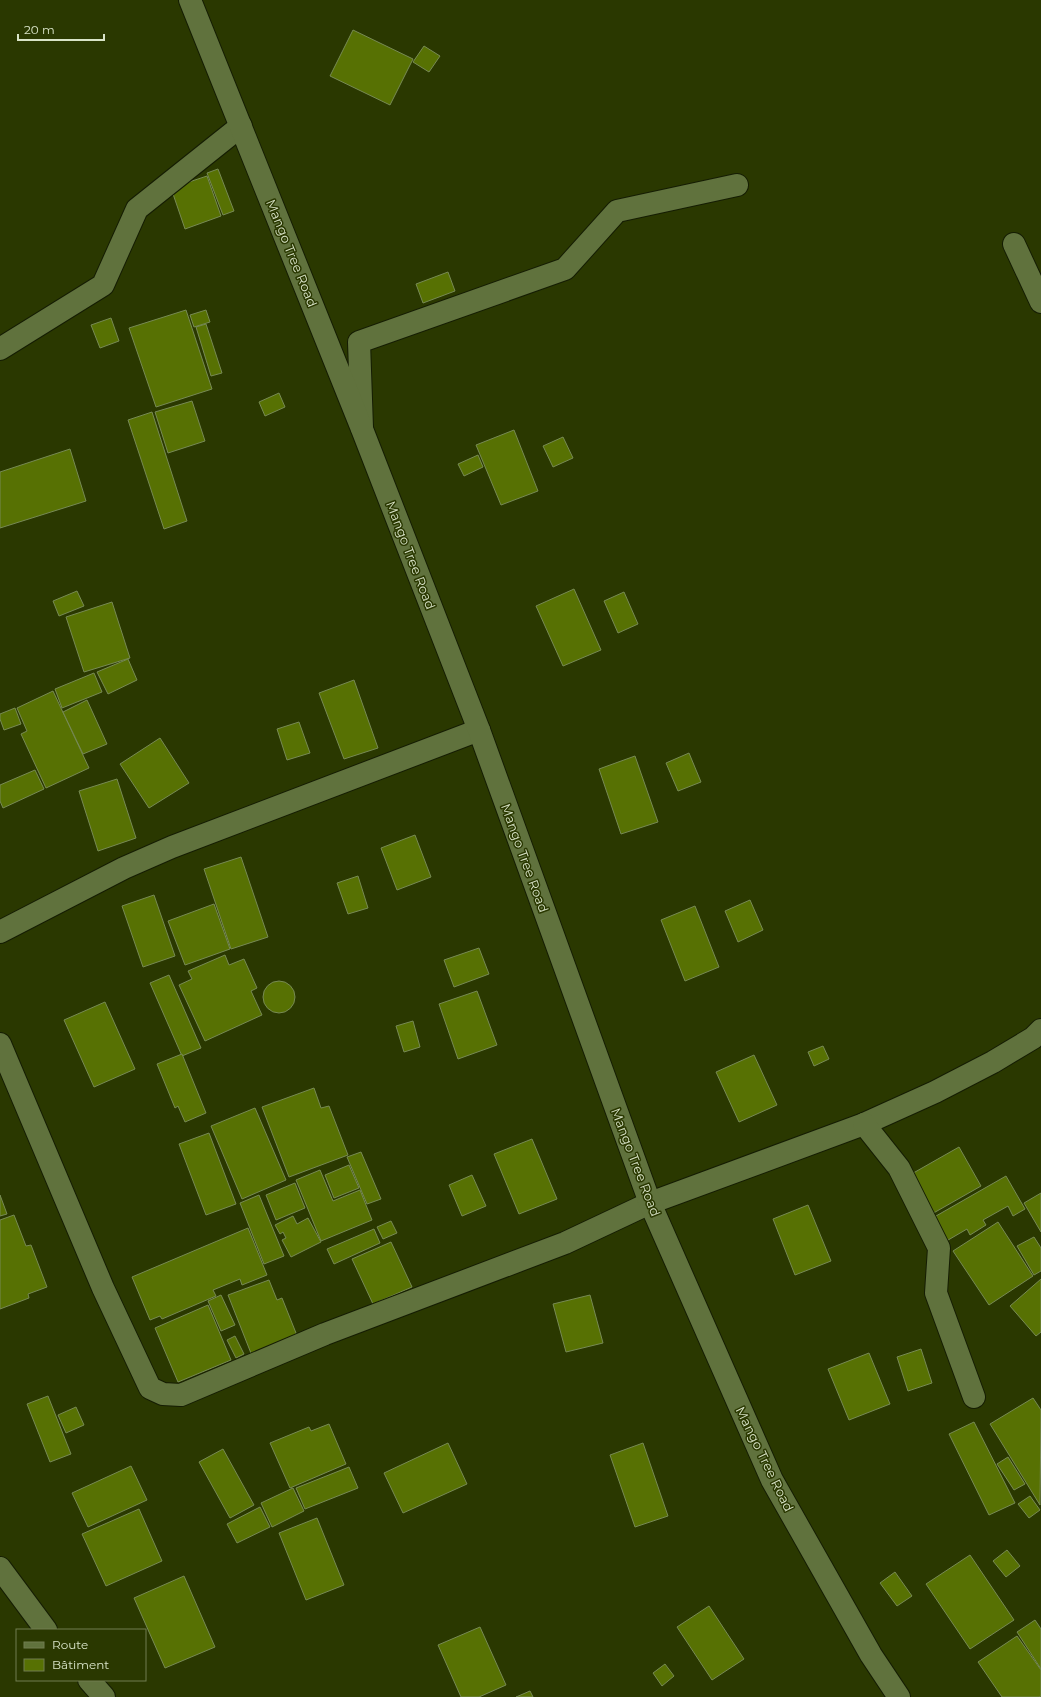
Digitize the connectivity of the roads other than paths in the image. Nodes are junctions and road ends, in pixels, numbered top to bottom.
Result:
1 (190, 0) edge
2 (241, 126) junction
3 (737, 185) dead end
4 (1014, 244) dead end
5 (1041, 302) edge
6 (0, 349) edge
7 (362, 429) junction
8 (479, 730) junction
9 (0, 932) edge
10 (1038, 1036) edge
11 (0, 1044) edge
12 (864, 1124) junction
13 (650, 1203) junction
14 (974, 1397) dead end
15 (0, 1568) edge
16 (45, 1629) edge
17 (90, 1681) edge
18 (104, 1697) edge
19 (899, 1697) edge

1 - 2 street, Mango Tree Road
2 - 6 street
2 - 7 street, Mango Tree Road
3 - 7 street
4 - 5 street
7 - 8 street, Mango Tree Road
8 - 9 street
8 - 13 street, Mango Tree Road
10 - 12 street
11 - 13 street
12 - 13 street
12 - 14 street
13 - 19 street, Mango Tree Road
15 - 16 street
17 - 18 street

